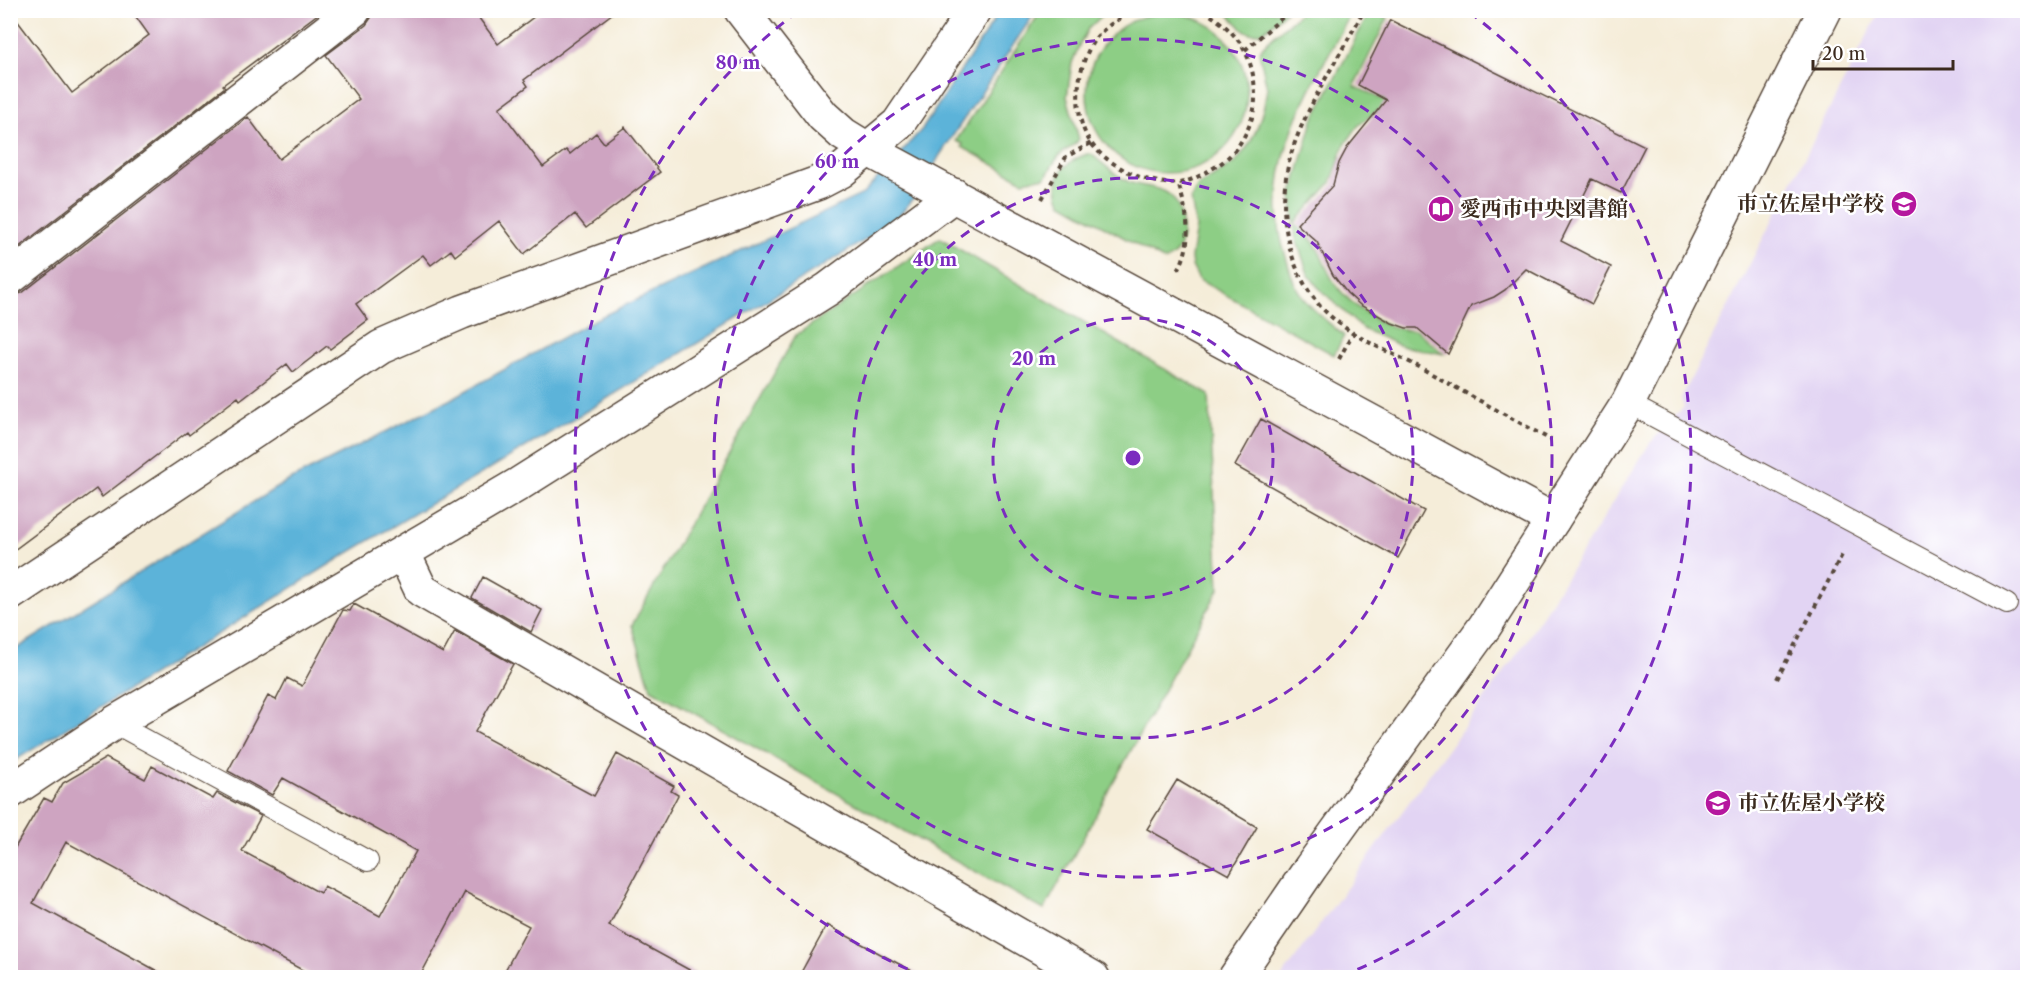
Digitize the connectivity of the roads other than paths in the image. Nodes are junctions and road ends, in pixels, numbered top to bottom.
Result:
1 (354, 10) edge
2 (741, 10) edge
3 (975, 10) edge
4 (1825, 10) edge
5 (880, 156) junction
6 (944, 190) junction
7 (10, 278) edge
8 (1628, 403) junction
9 (1553, 520) junction
10 (404, 554) junction
11 (10, 594) edge
12 (2007, 604) dead end
13 (114, 723) junction
14 (10, 792) edge
15 (368, 861) dead end
16 (1093, 978) edge
17 (1235, 978) edge

1 - 7 street
2 - 5 street
3 - 5 street
4 - 8 street
5 - 6 street
5 - 11 street
6 - 9 street
6 - 10 street
8 - 9 street
8 - 12 lane
9 - 17 street
10 - 13 street
10 - 16 street
13 - 14 street
13 - 15 lane

